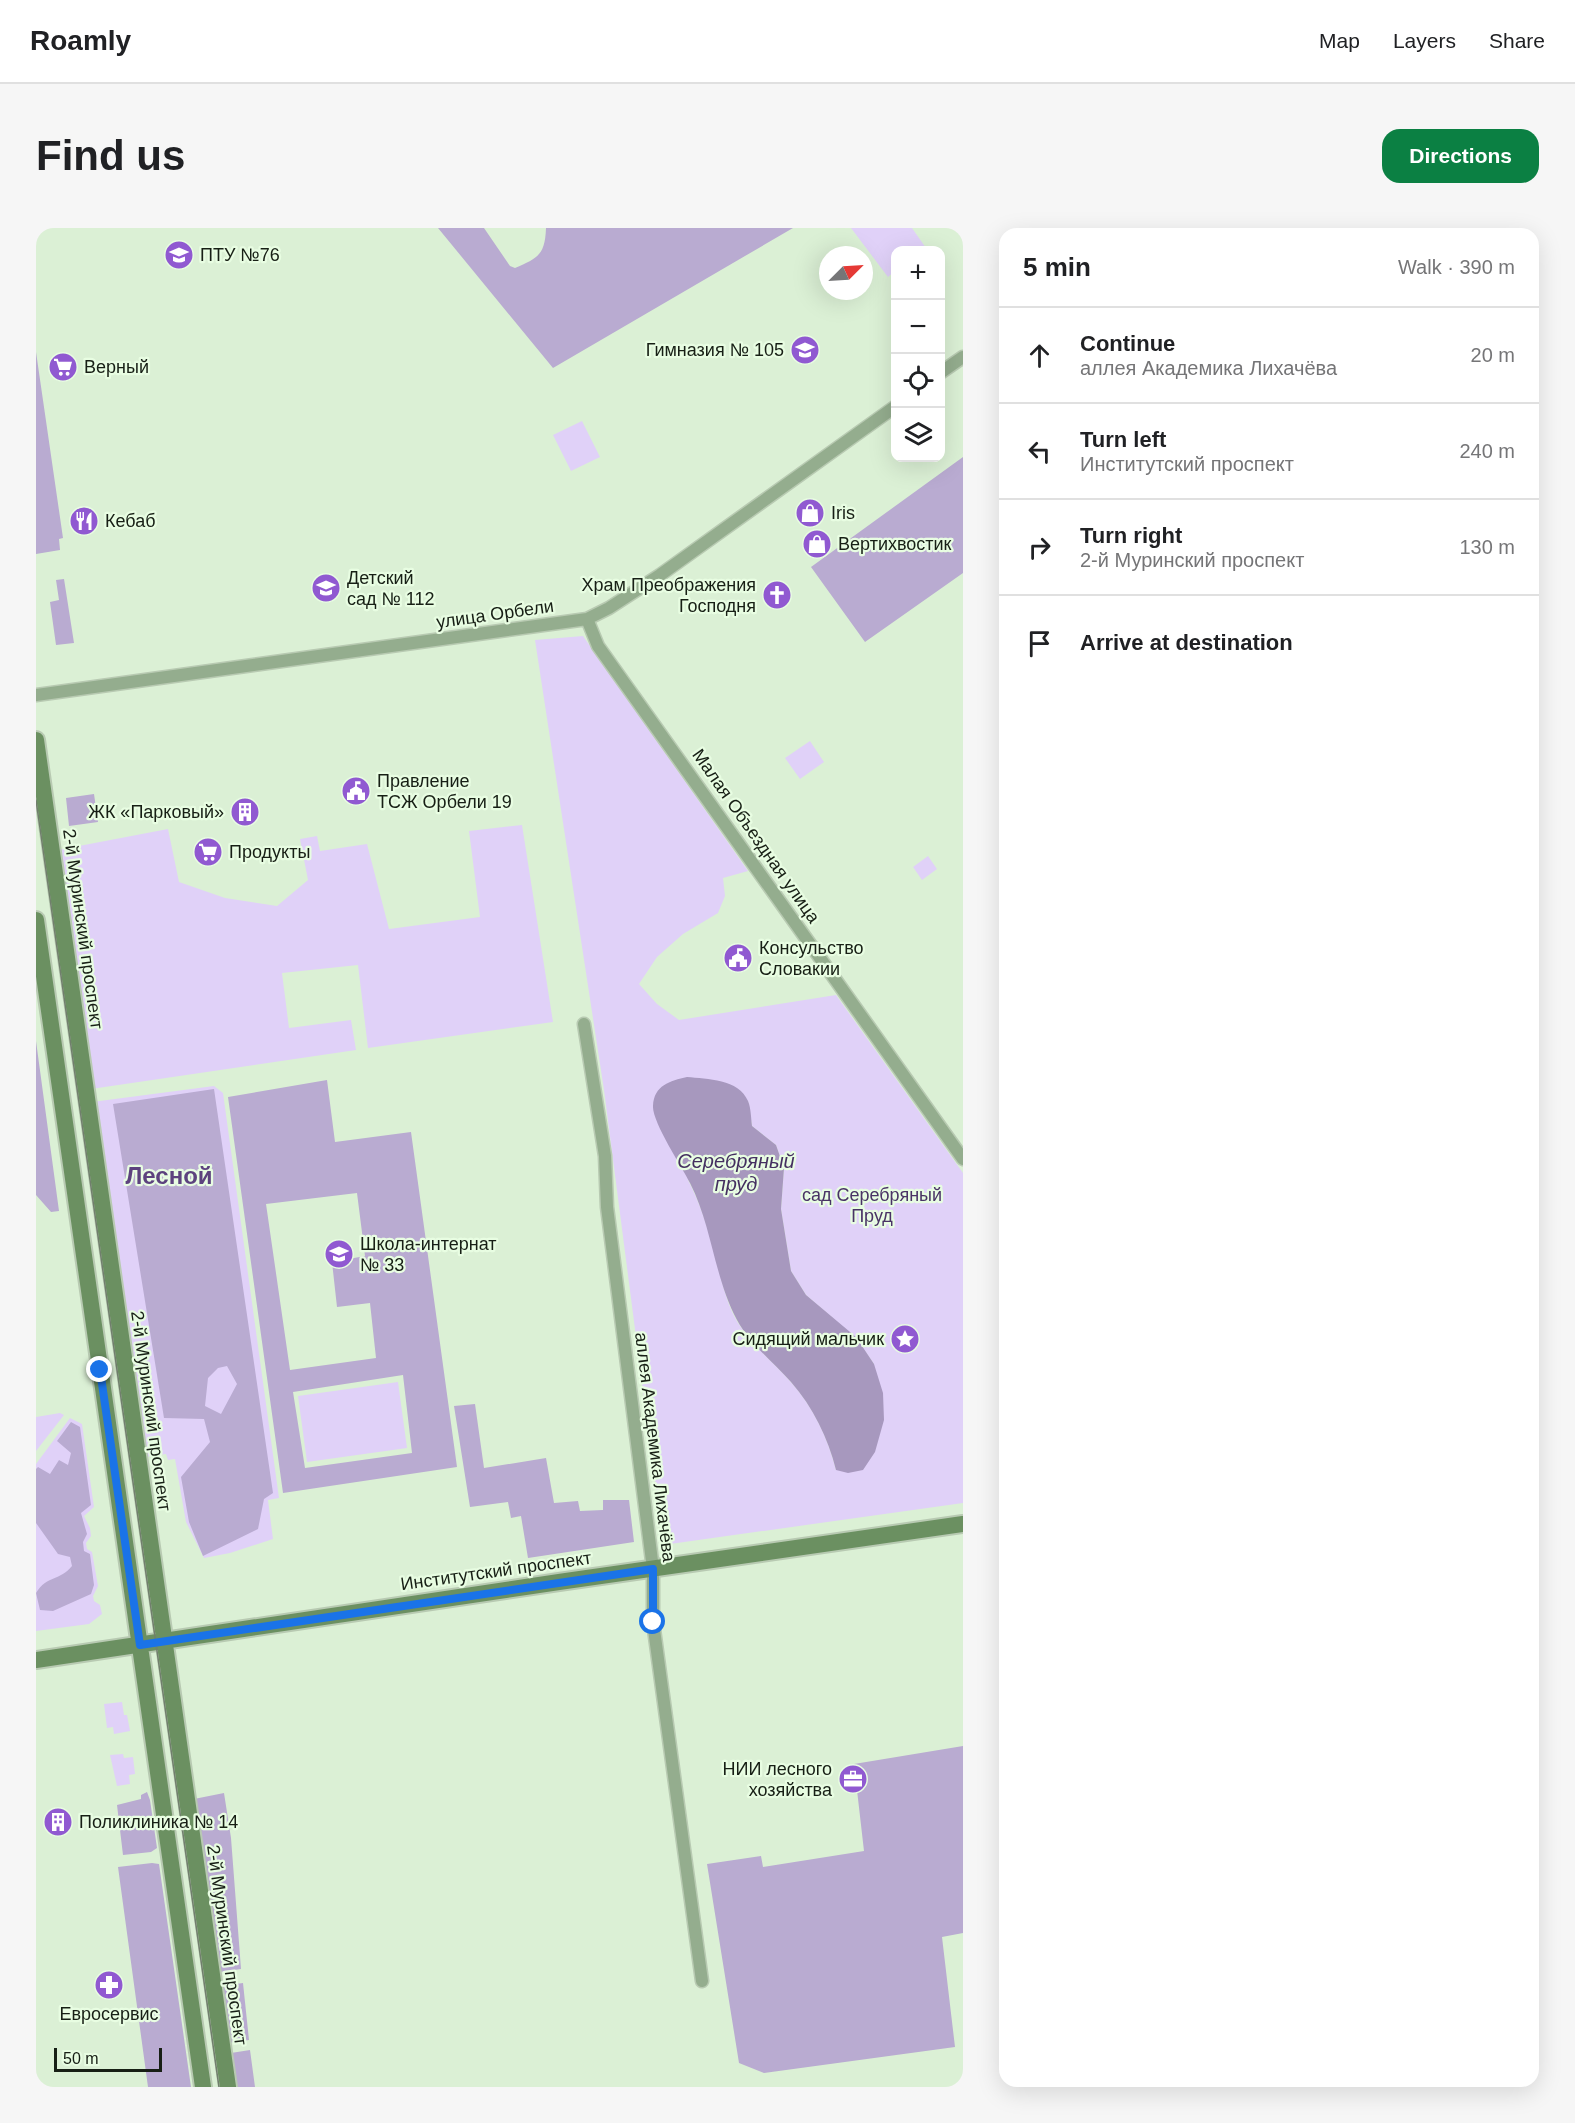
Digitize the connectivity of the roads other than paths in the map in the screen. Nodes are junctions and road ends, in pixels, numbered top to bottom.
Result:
1 (963, 357) edge
2 (945, 370) edge
3 (893, 408) edge
4 (587, 619) junction
5 (36, 695) edge
6 (36, 740) edge
7 (36, 920) edge
8 (584, 1024) dead end
9 (963, 1160) edge
10 (963, 1524) edge
11 (653, 1569) junction
12 (164, 1641) junction
13 (140, 1645) junction
14 (36, 1660) edge
15 (702, 1981) dead end
16 (203, 2087) edge
17 (228, 2087) edge

1 - 2 street
3 - 4 street, улица Орбели
4 - 5 street, улица Орбели
4 - 9 street, Малая Объездная улица
6 - 12 main road, 2-й Муринский проспект
7 - 13 main road
8 - 11 street, аллея Академика Лихачёва
10 - 11 main road, Институтский проспект
11 - 12 main road, Институтский проспект
11 - 15 street, аллея Академика Лихачёва
12 - 13 main road, Институтский проспект
12 - 17 main road, 2-й Муринский проспект
13 - 14 main road, Институтский проспект
13 - 16 main road

